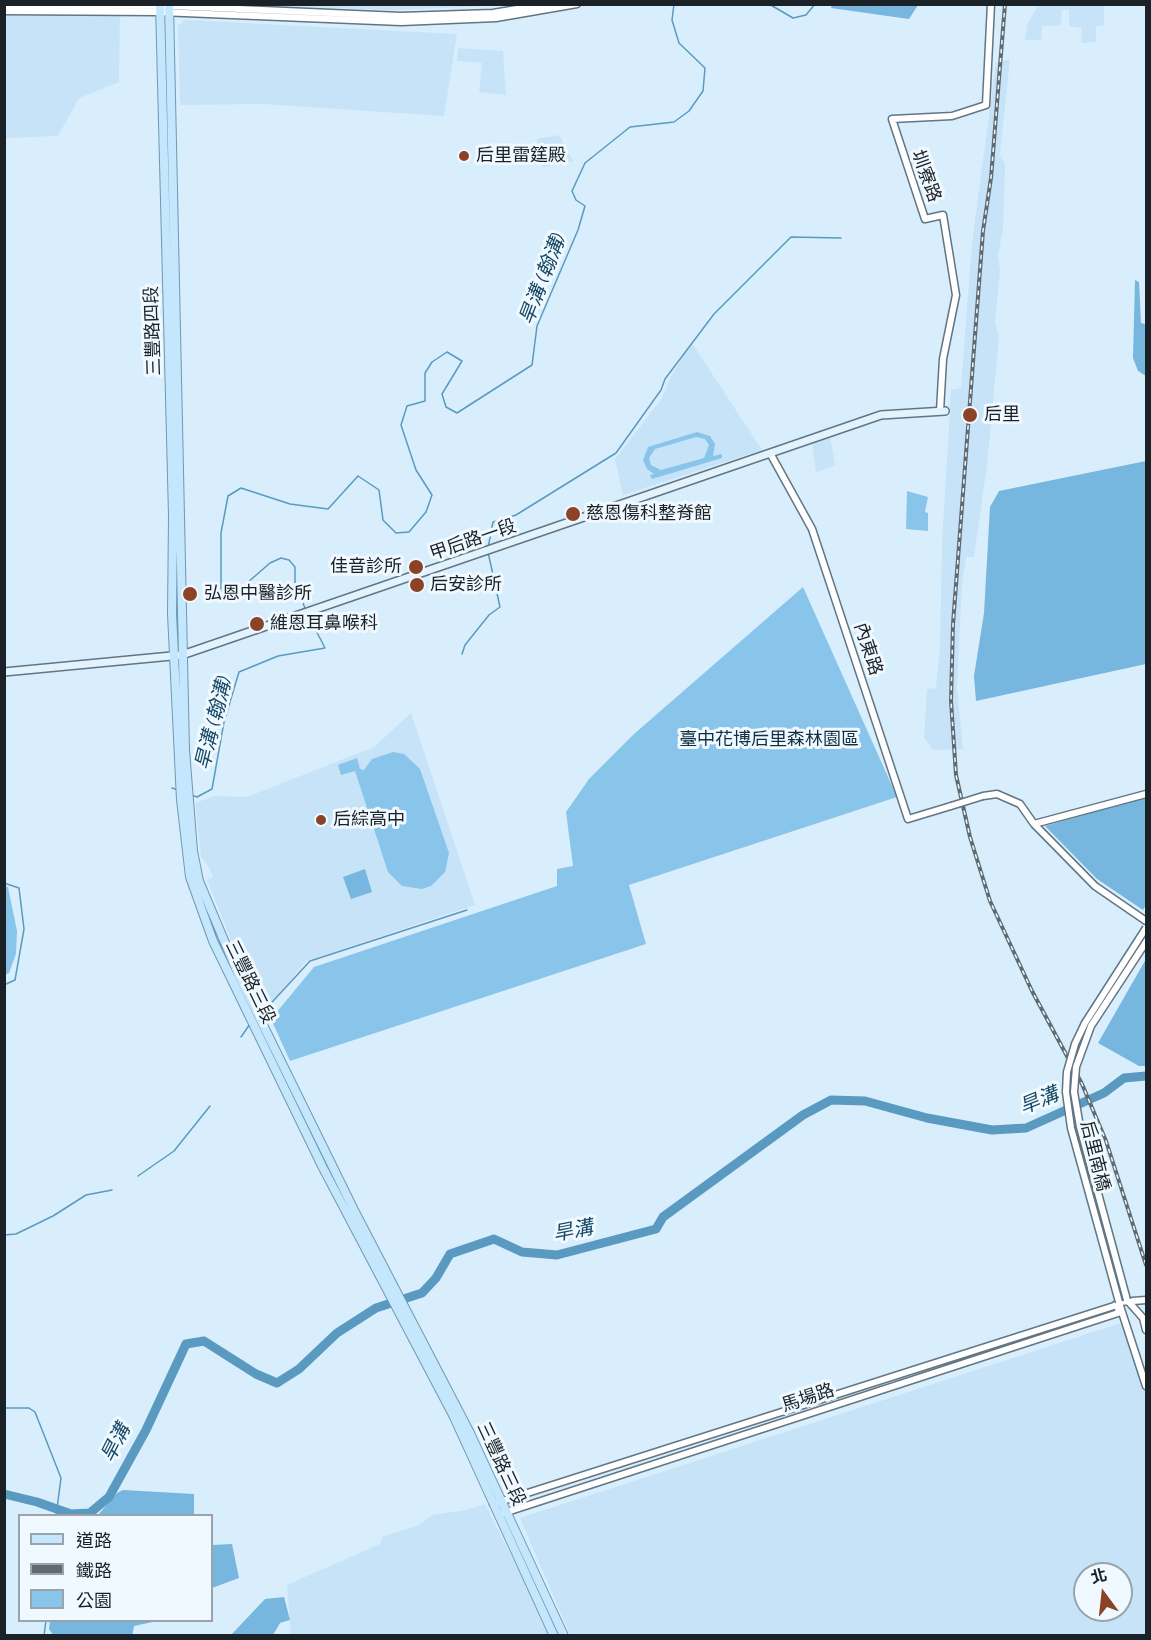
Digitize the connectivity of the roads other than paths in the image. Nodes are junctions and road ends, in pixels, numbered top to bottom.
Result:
1 (547, 4) edge
2 (577, 4) edge
3 (4, 5) edge
4 (991, 7) edge
5 (28, 8) edge
6 (103, 8) edge
7 (164, 8) edge
8 (4, 11) edge
9 (401, 19) junction
10 (943, 411) joint
11 (770, 453) junction
12 (178, 656) junction
13 (4, 672) edge
14 (1146, 794) edge
15 (1034, 824) junction
16 (1146, 921) edge
17 (1146, 928) edge
18 (1146, 942) edge
19 (1127, 1300) junction
20 (1146, 1300) edge
21 (1119, 1302) junction
22 (1146, 1329) edge
23 (1146, 1386) edge
24 (498, 1503) junction
25 (503, 1513) junction
26 (554, 1635) edge
27 (564, 1635) edge

1 - 9 street
2 - 9 street
3 - 5 street
4 - 10 street, 圳寮路
5 - 6 street
5 - 8 street
6 - 7 street
7 - 9 street
7 - 12 main road, 三豐路四段
10 - 11 main road, 甲后路一段
11 - 12 main road, 甲后路一段
11 - 15 street, 內東路, bridge
12 - 13 main road, 甲后路一段
12 - 24 main road, 三豐路三段
14 - 15 street
15 - 16 street
17 - 21 street, 后里南橋, bridge
18 - 19 street, 后里南橋, bridge
19 - 20 street, 馬場路
19 - 21 street, 馬場路
19 - 22 street
21 - 23 street, 后里南橋
21 - 24 street, 馬場路
21 - 25 street, 馬場路
24 - 25 main road, 三豐路三段
25 - 26 main road, 三豐路三段
25 - 27 main road, 三豐路三段

